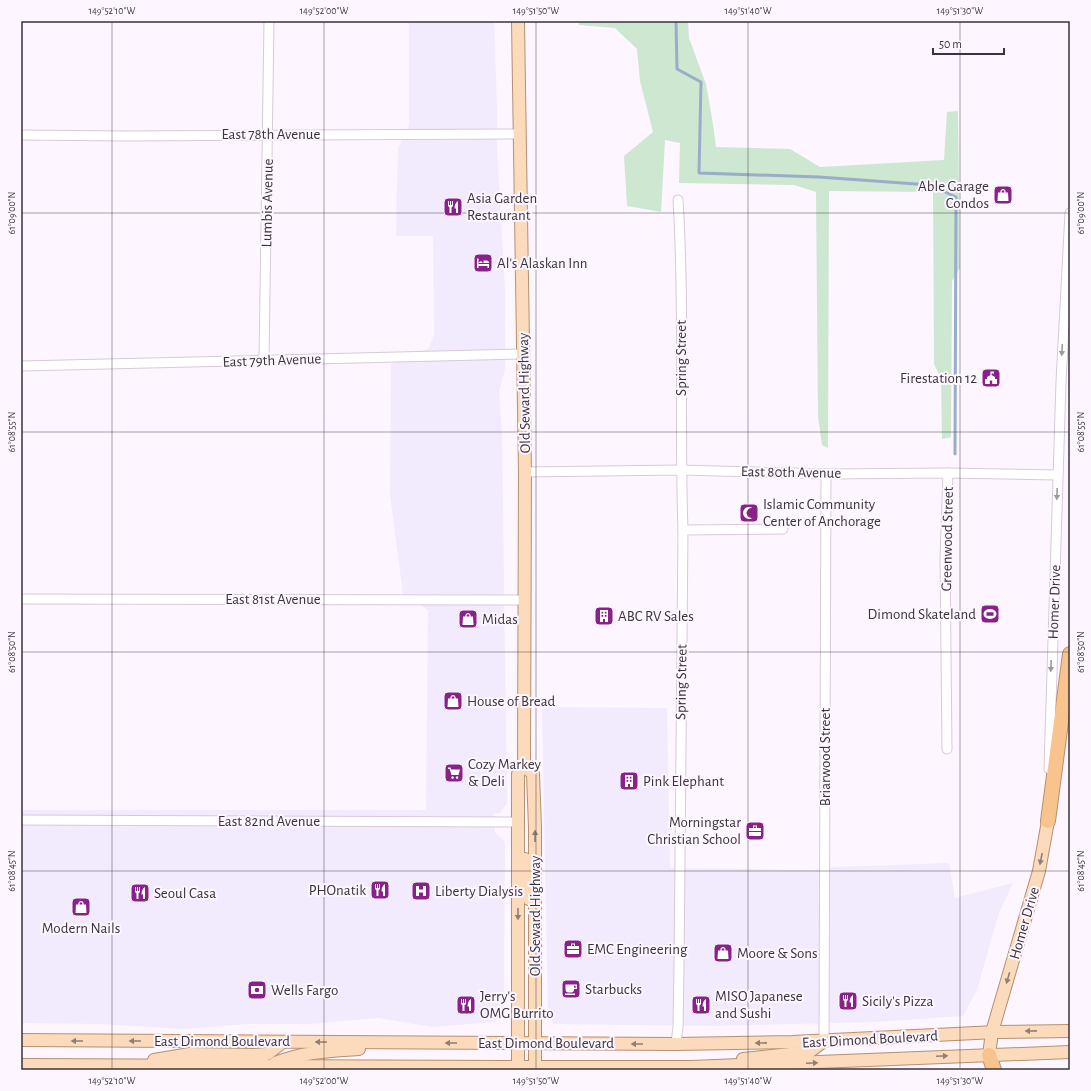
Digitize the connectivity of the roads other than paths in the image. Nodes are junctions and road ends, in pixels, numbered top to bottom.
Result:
1 (269, 21) edge
2 (518, 21) edge
3 (268, 134) junction
4 (520, 134) junction
5 (21, 135) edge
6 (678, 200) dead end
7 (1070, 213) edge
8 (523, 354) junction
9 (264, 360) junction
10 (21, 366) edge
11 (681, 470) junction
12 (525, 472) junction
13 (948, 473) junction
14 (826, 474) junction
15 (1058, 475) junction
16 (783, 529) dead end
17 (683, 530) junction
18 (21, 599) edge
19 (525, 600) junction
20 (1070, 654) edge
21 (947, 748) dead end
22 (524, 765) junction
23 (21, 820) edge
24 (1048, 821) junction
25 (518, 822) junction
26 (535, 929) junction
27 (1070, 1031) edge
28 (992, 1032) junction
29 (21, 1040) edge
30 (824, 1041) junction
31 (283, 1042) junction
32 (408, 1042) junction
33 (518, 1043) junction
34 (536, 1043) junction
35 (676, 1044) junction
36 (1070, 1052) edge
37 (989, 1055) junction
38 (21, 1065) edge
39 (133, 1065) junction
40 (268, 1066) junction
41 (705, 1066) junction
42 (518, 1069) edge
43 (535, 1069) edge
44 (994, 1070) edge

1 - 3 street, Lumbis Avenue
2 - 4 main road, Old Seward Highway
3 - 4 street, East 78th Avenue
3 - 5 street, East 78th Avenue
3 - 9 street, Lumbis Avenue
4 - 8 main road, Old Seward Highway
6 - 11 street, Spring Street
7 -> 15 street, Homer Drive
8 - 9 street, East 79th Avenue
8 - 12 main road, Old Seward Highway
9 - 10 street, East 79th Avenue
11 - 12 street, East 80th Avenue
11 - 14 street, East 80th Avenue
11 - 17 street, Spring Street
12 - 19 main road, Old Seward Highway
13 - 14 street, East 80th Avenue
13 - 15 street, East 80th Avenue
13 - 21 street, Greenwood Street
14 - 30 street, Briarwood Street
15 -> 24 street, Homer Drive
16 - 17 street
17 - 35 street, Spring Street
18 - 19 street, East 81st Avenue
19 - 22 main road, Old Seward Highway
20 - 24 highway
22 - 25 main road, Old Seward Highway
26 -> 22 main road, Old Seward Highway
23 - 25 street, East 82nd Avenue
24 -> 28 main road, Homer Drive
25 - 26 main road
25 -> 33 main road, Old Seward Highway
26 - 34 main road, Old Seward Highway
27 -> 28 main road, East Dimond Boulevard
28 - 30 main road, East Dimond Boulevard
28 - 37 main road, Homer Drive
31 -> 29 main road, East Dimond Boulevard
30 -> 35 main road, East Dimond Boulevard
30 - 41 main road
32 -> 31 main road, East Dimond Boulevard
31 - 39 main road
33 -> 32 main road, East Dimond Boulevard
32 - 40 main road
33 - 34 main road, East Dimond Boulevard
33 - 42 main road, Old Seward Highway
35 -> 34 main road, East Dimond Boulevard
34 - 43 main road, Old Seward Highway
36 - 37 main road, East Dimond Boulevard
41 -> 37 main road, East Dimond Boulevard
37 - 44 highway
38 - 39 main road, East Dimond Boulevard
39 - 40 main road, East Dimond Boulevard
40 - 42 main road, East Dimond Boulevard
41 - 43 main road, East Dimond Boulevard
42 - 43 main road, East Dimond Boulevard

